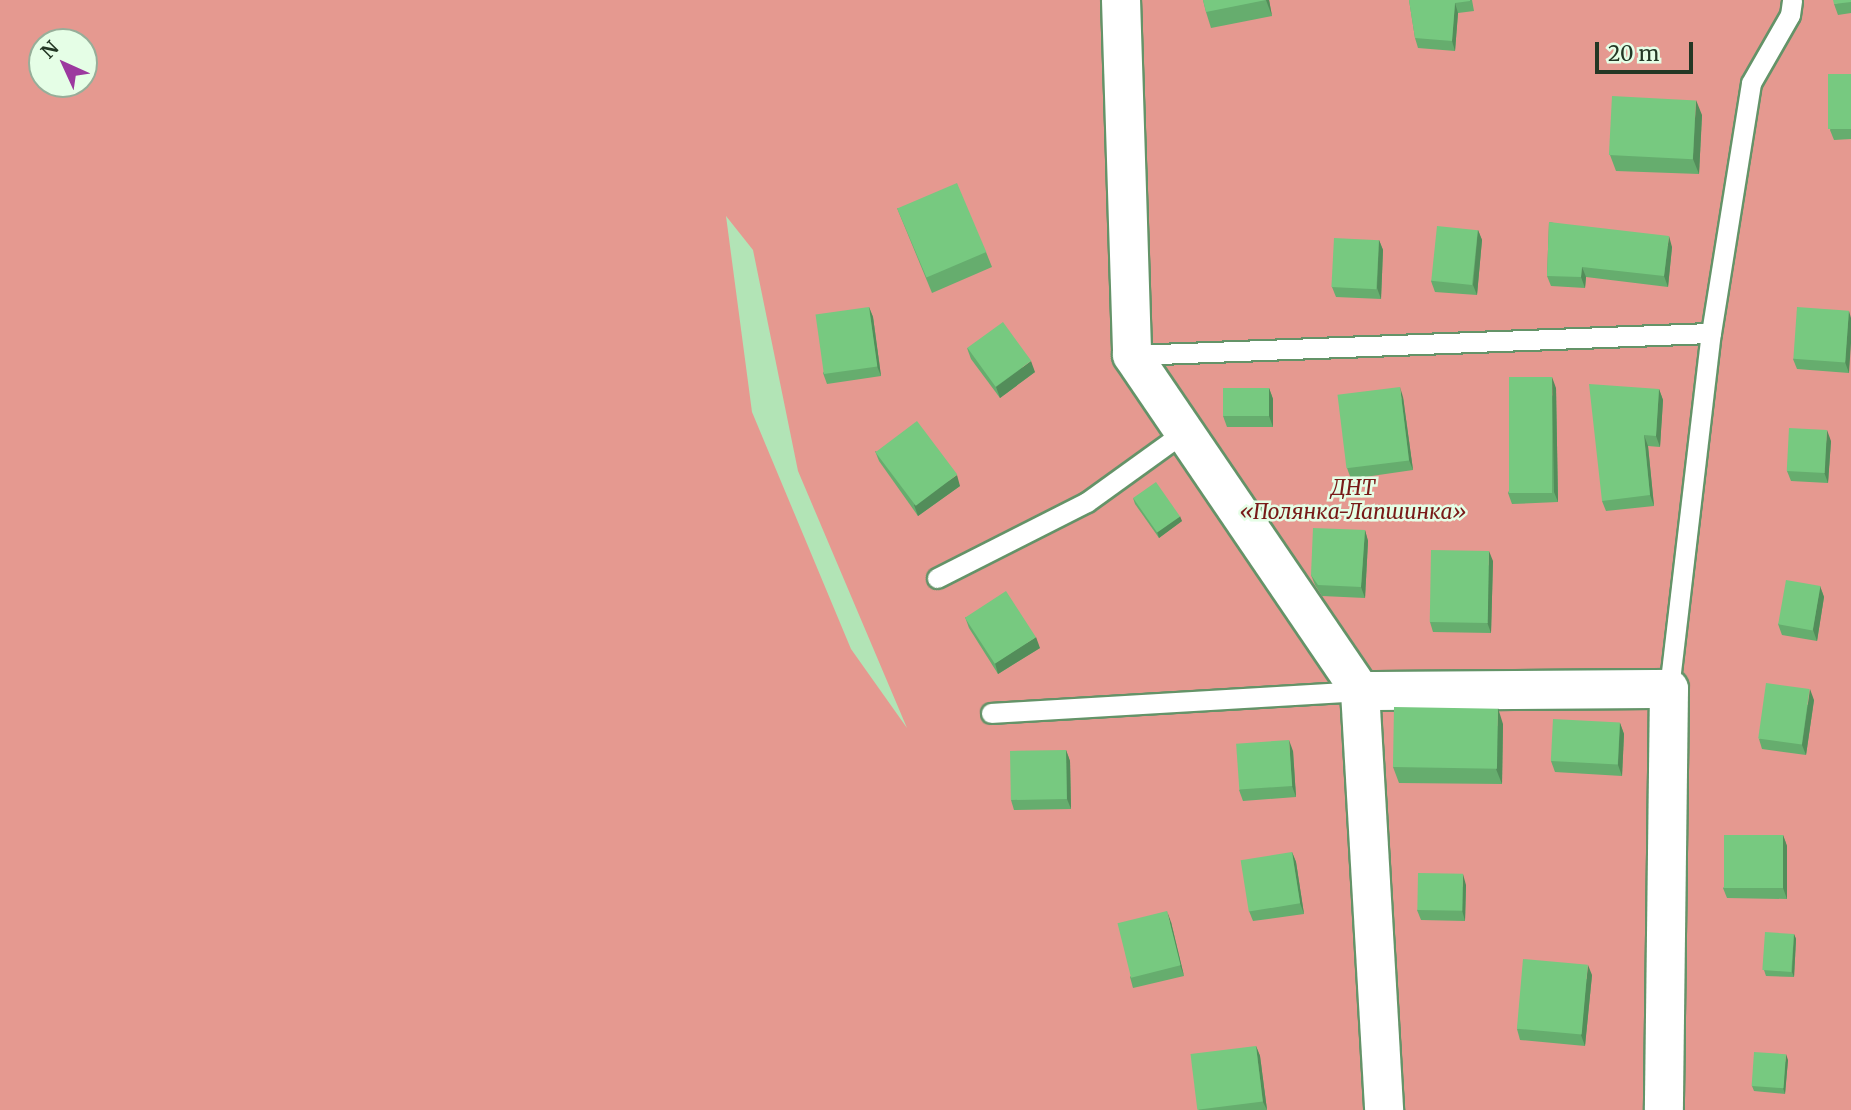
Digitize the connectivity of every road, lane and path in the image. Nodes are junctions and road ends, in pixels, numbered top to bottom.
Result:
1 (1121, 0) edge
2 (1792, 0) edge
3 (1711, 333) junction
4 (1132, 355) junction
5 (1184, 432) junction
6 (937, 578) dead end
7 (1669, 690) junction
8 (1360, 691) junction
9 (991, 713) dead end
10 (1384, 1110) edge
11 (1664, 1110) edge

1 - 4 street
2 - 3 lane
3 - 4 lane
3 - 7 lane
4 - 5 street
5 - 6 lane
5 - 8 street
7 - 8 street
7 - 11 street
8 - 9 lane
8 - 10 street

